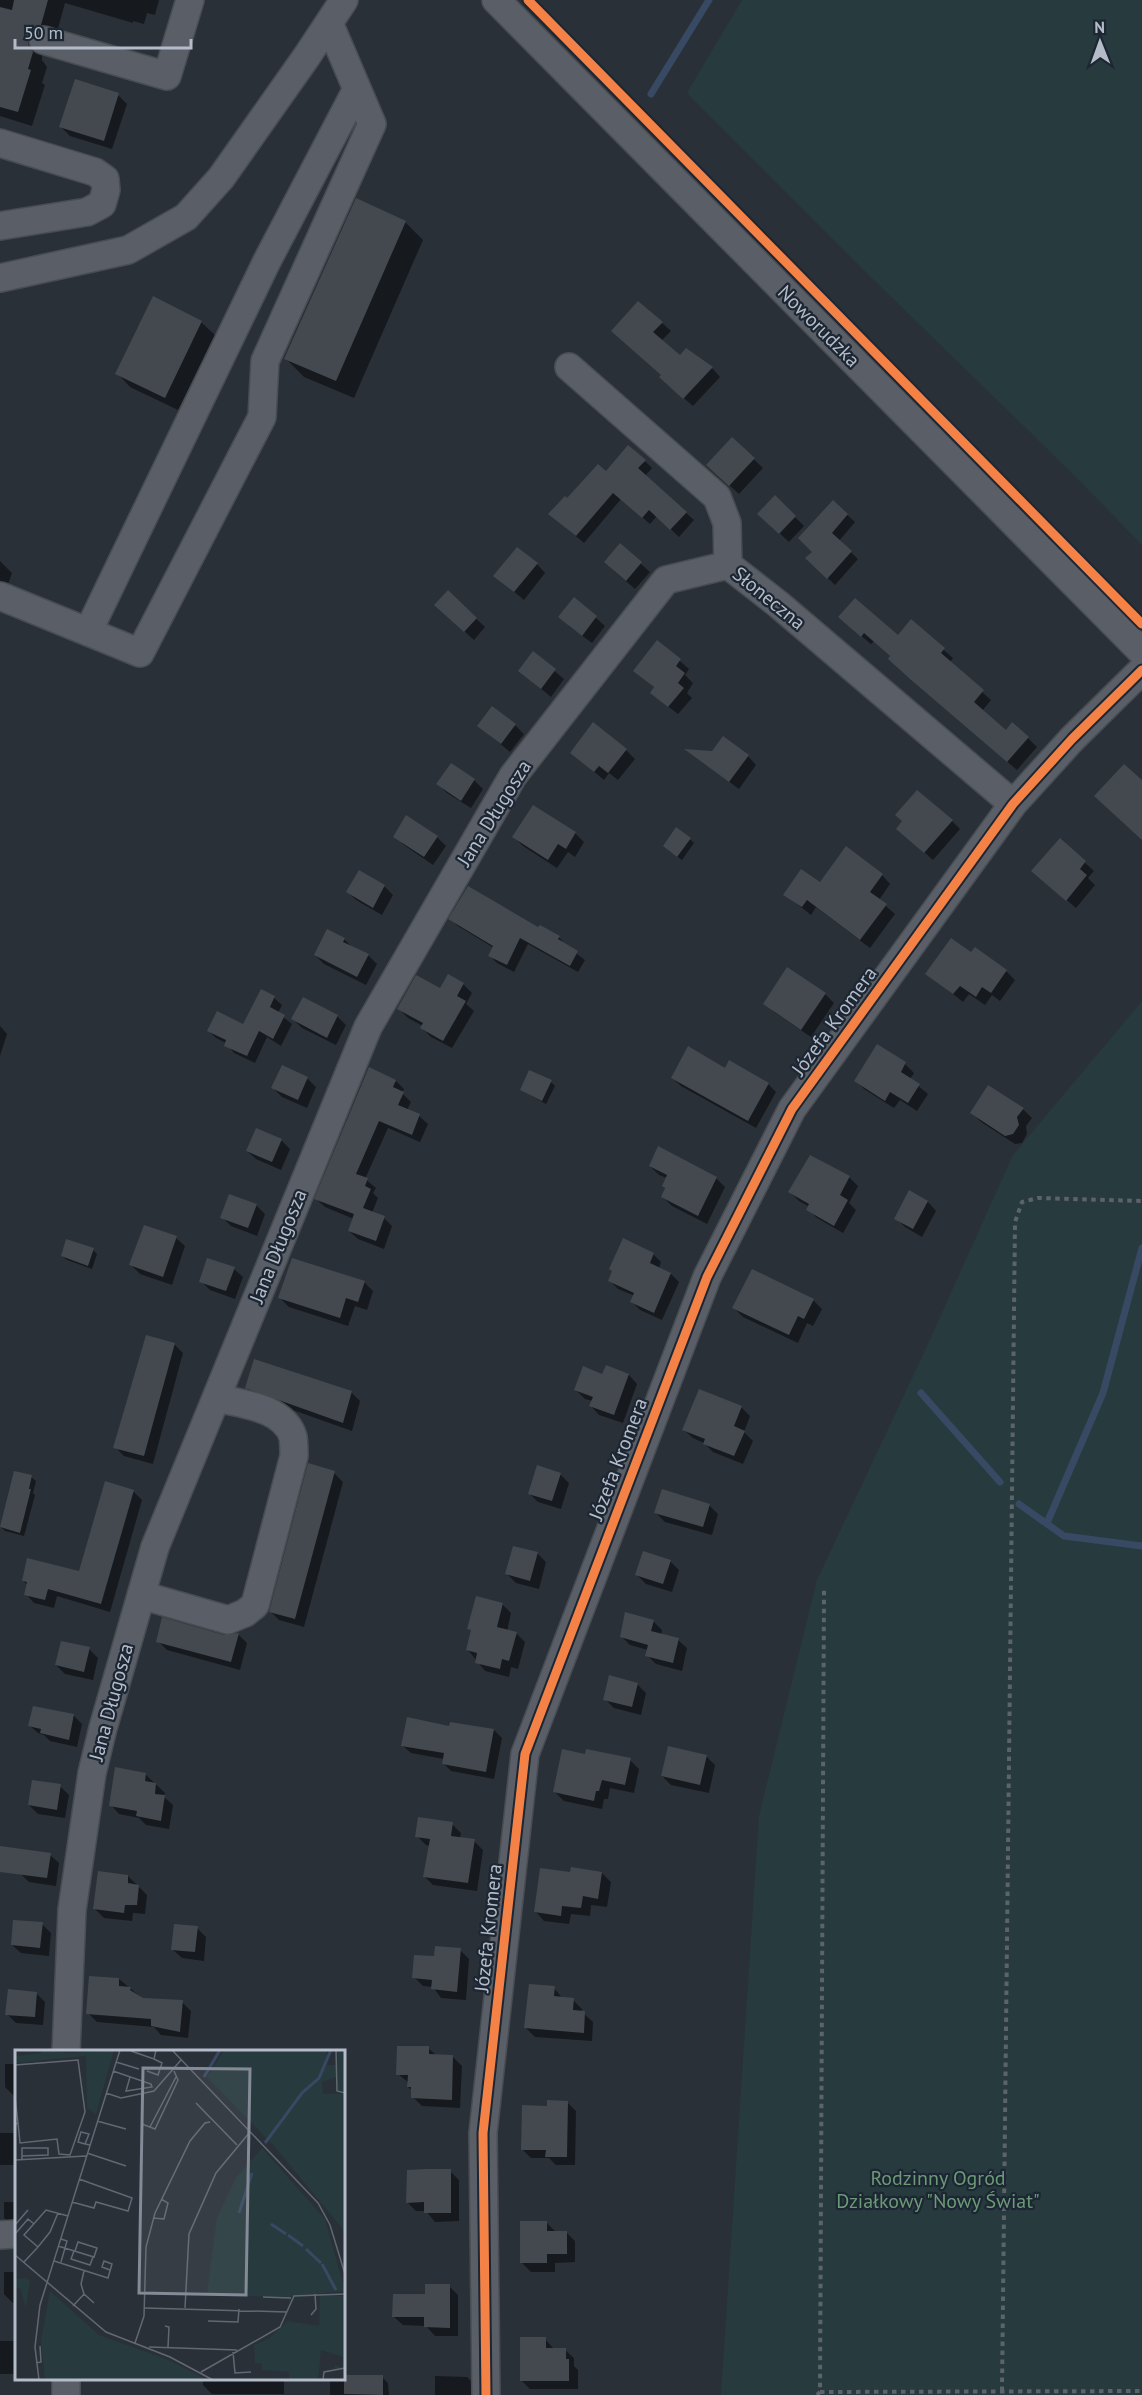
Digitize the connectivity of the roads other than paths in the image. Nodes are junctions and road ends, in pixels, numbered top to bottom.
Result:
1 (190, 0) edge
2 (344, 0) edge
3 (496, 0) edge
4 (329, 23) junction
5 (43, 40) dead end
6 (357, 88) junction
7 (0, 143) edge
8 (0, 226) edge
9 (0, 278) edge
10 (569, 367) dead end
11 (728, 565) junction
12 (0, 596) edge
13 (88, 632) junction
14 (1142, 652) edge
15 (1142, 670) edge
16 (1013, 804) junction
17 (216, 1398) junction
18 (141, 1595) junction
19 (66, 2050) edge
20 (15, 2234) edge
21 (0, 2235) edge
22 (486, 2395) edge

1 - 5 street
2 - 4 street
3 - 14 street, Noworudzka
4 - 6 street
4 - 9 street
6 - 13 street
6 - 13 street
7 - 8 street
10 - 11 street, Słoneczna
11 - 16 street, Słoneczna
11 - 17 street, Jana Długosza
12 - 13 street
15 - 16 street, Józefa Kromera
16 - 22 street, Józefa Kromera
17 - 18 street, Jana Długosza
17 - 18 street
18 - 19 street, Jana Długosza
20 - 21 street

